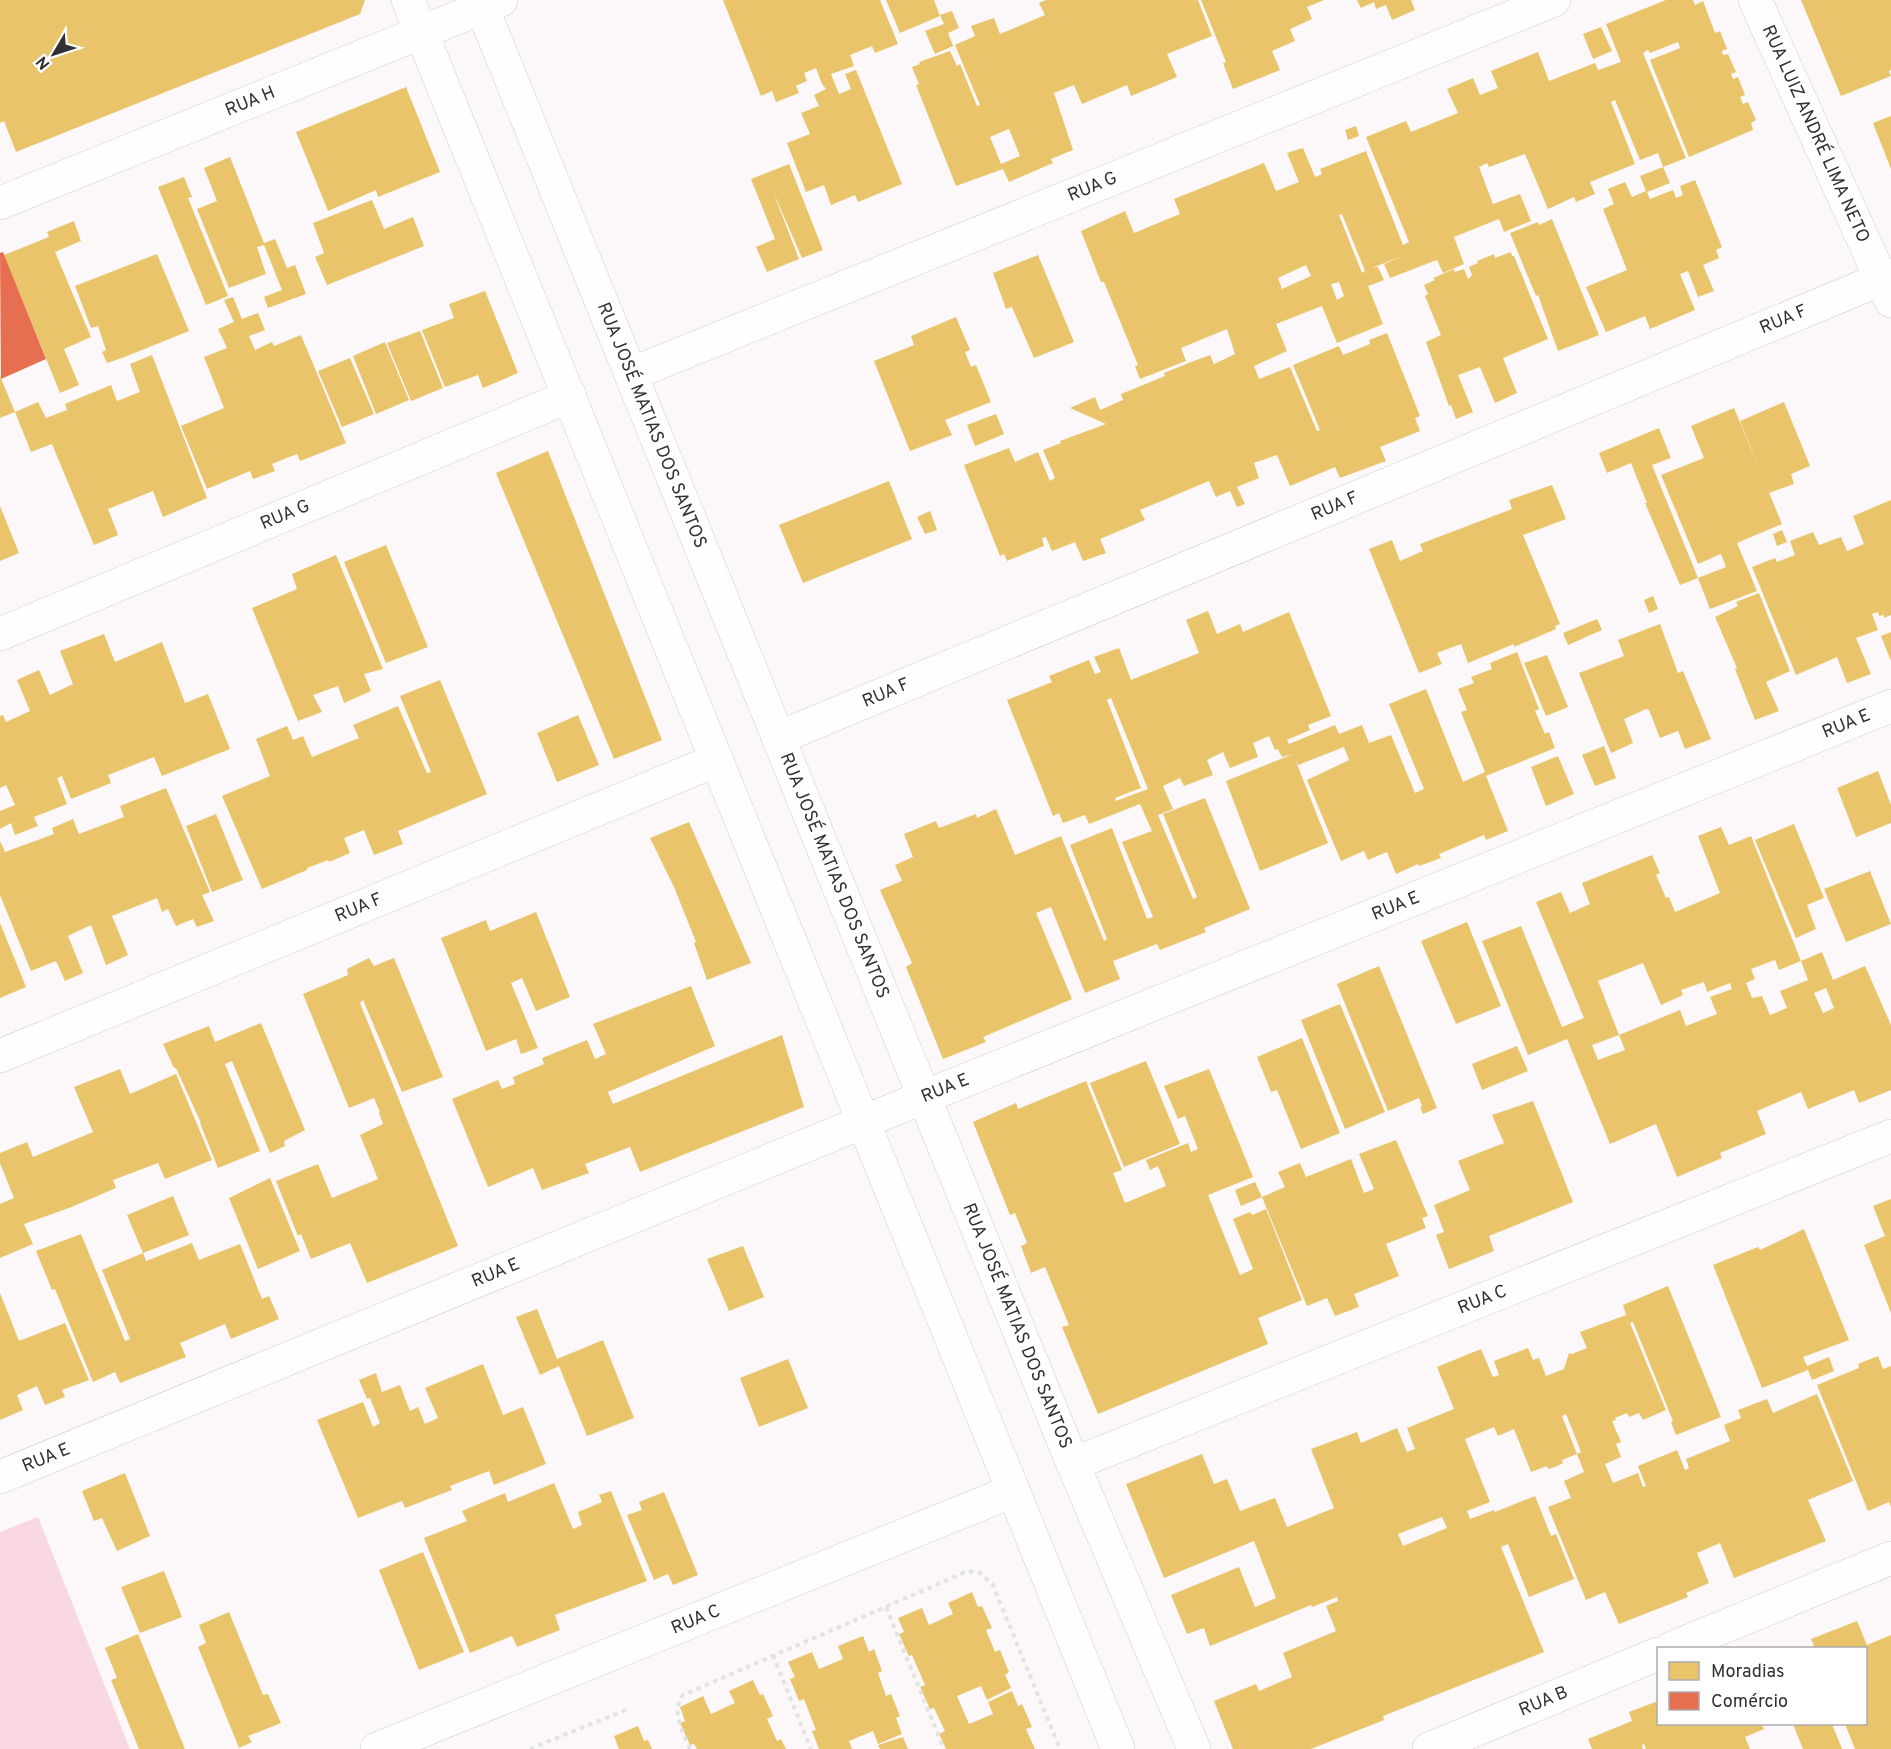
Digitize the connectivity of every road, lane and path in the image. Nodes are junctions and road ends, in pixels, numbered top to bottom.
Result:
1 (408, 0) edge
2 (1554, 0) edge
3 (1755, 0) edge
4 (488, 3) edge
5 (421, 33) junction
6 (0, 203) edge
7 (1888, 285) edge
8 (631, 374) junction
9 (570, 396) junction
10 (0, 634) edge
11 (1891, 706) edge
12 (778, 738) junction
13 (717, 760) junction
14 (0, 1056) edge
15 (924, 1096) junction
16 (864, 1122) junction
17 (1891, 1136) edge
18 (1073, 1464) junction
19 (0, 1478) edge
20 (1013, 1491) junction
21 (1891, 1558) edge
22 (886, 1607) junction
23 (1674, 1647) edge
24 (773, 1655) junction
25 (1657, 1655) edge
26 (628, 1709) dead end
27 (541, 1747) edge
28 (377, 1749) edge
29 (530, 1749) edge
30 (690, 1749) edge
31 (811, 1749) edge
32 (944, 1749) edge
33 (1060, 1749) edge
34 (1118, 1749) edge
35 (1194, 1749) edge
36 (1429, 1749) edge

1 - 5 street
2 - 8 street, RUA G
3 - 7 street, RUA LUIZ ANDRÉ LIMA NETO
4 - 5 street, RUA H
4 - 8 street, RUA JOSÉ MATIAS DOS SANTOS
5 - 6 street, RUA H
5 - 9 street
7 - 12 street, RUA F
8 - 12 street, RUA JOSÉ MATIAS DOS SANTOS
9 - 10 street, RUA G
9 - 13 street
11 - 15 street, RUA E
12 - 15 street, RUA JOSÉ MATIAS DOS SANTOS
13 - 14 street, RUA F
13 - 16 street
15 - 16 street, RUA E
15 - 18 street, RUA JOSÉ MATIAS DOS SANTOS
16 - 19 street, RUA E
16 - 20 street
17 - 18 street, RUA C
18 - 35 street, RUA JOSÉ MATIAS DOS SANTOS
20 - 28 street, RUA C
20 - 34 street
21 - 23 street
22 - 24 path
22 - 32 path
22 - 33 path
24 - 30 path
24 - 31 path
25 - 36 street, RUA B
26 - 27 path
27 - 29 path

